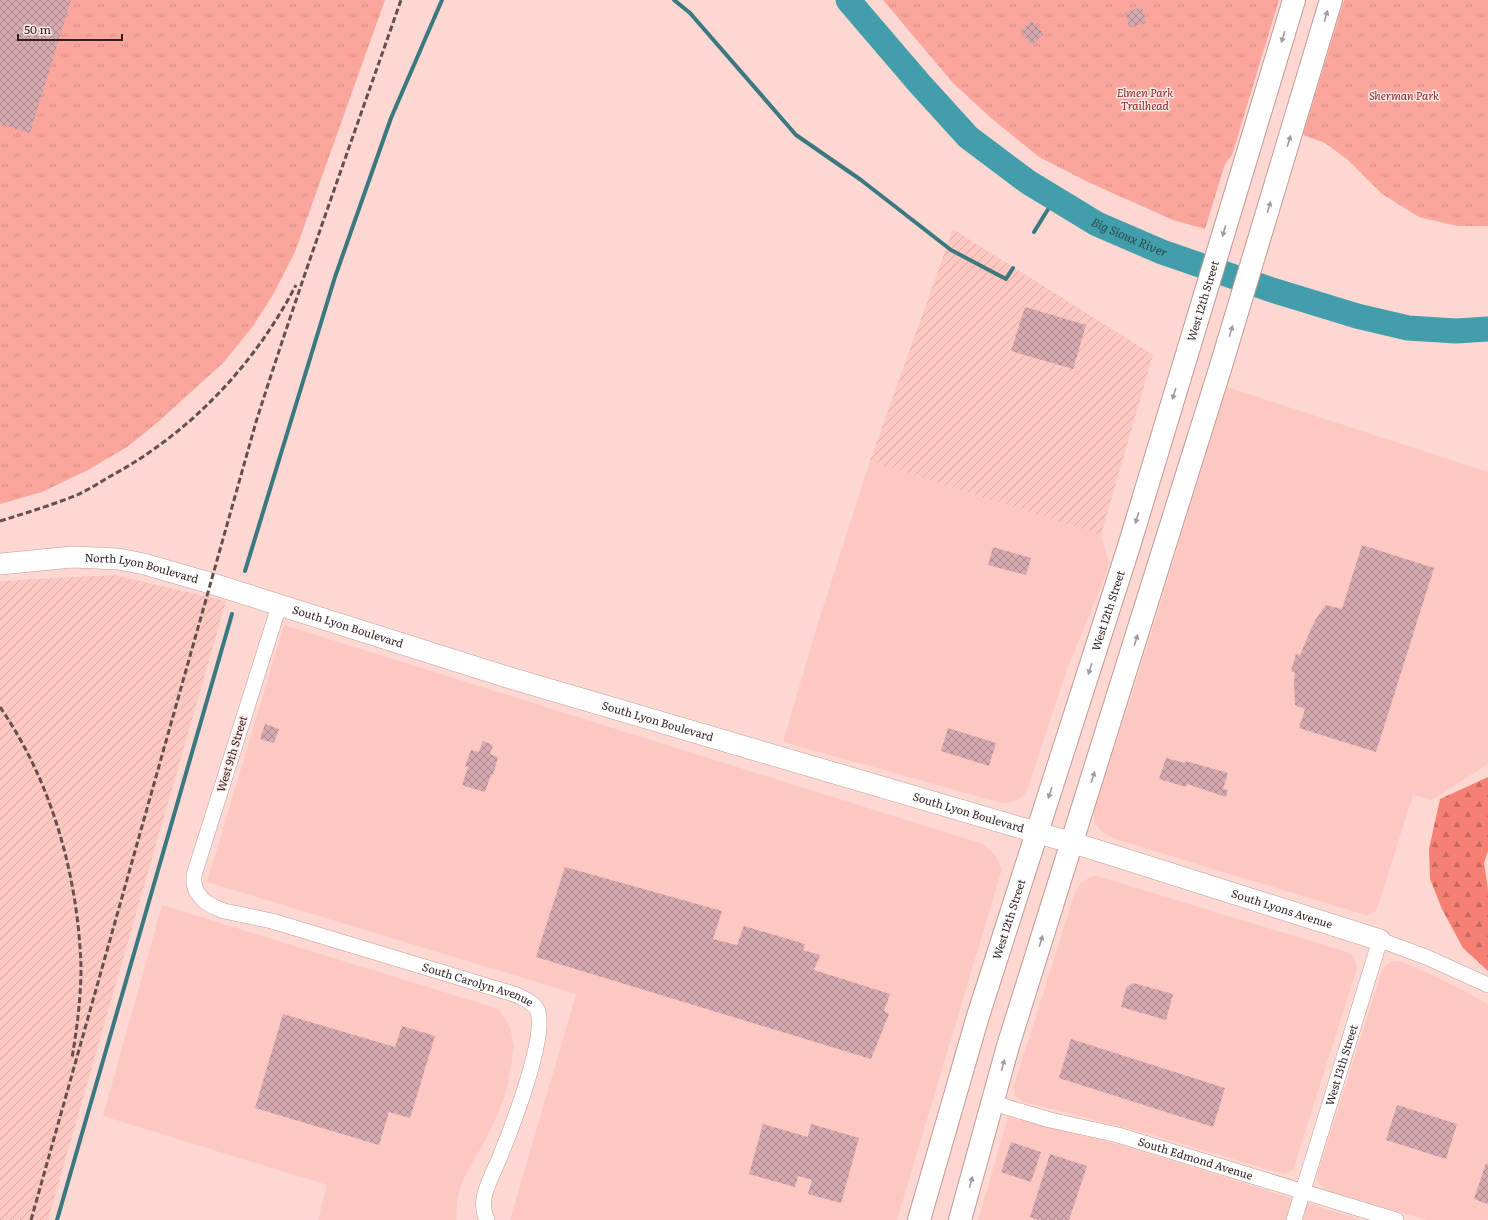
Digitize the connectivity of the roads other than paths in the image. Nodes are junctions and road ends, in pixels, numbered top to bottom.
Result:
1 (1294, 0) edge
2 (1331, 0) edge
3 (0, 564) edge
4 (279, 606) junction
5 (1037, 833) junction
6 (1071, 843) junction
7 (204, 901) joint
8 (1380, 940) junction
9 (1488, 985) edge
10 (993, 1103) junction
11 (1303, 1191) junction
12 (487, 1220) edge
13 (919, 1220) edge
14 (960, 1220) edge
15 (1294, 1220) edge
16 (1396, 1220) edge

1 -> 5 main road, West 12th Street
6 -> 2 main road
3 - 4 street, North Lyon Boulevard
4 - 5 street, South Lyon Boulevard
4 - 7 street, West 9th Street
5 - 6 street, South Lyon Boulevard
5 - 13 main road, West 12th Street
6 - 8 street, South Lyons Avenue
10 -> 6 main road
7 - 12 street, South Carolyn Avenue
8 - 9 street, South Lyons Avenue
8 - 11 street, West 13th Street
10 - 11 street, South Edmond Avenue
14 -> 10 main road
11 - 15 street, West 13th Street
11 - 16 street, South Edmond Avenue

